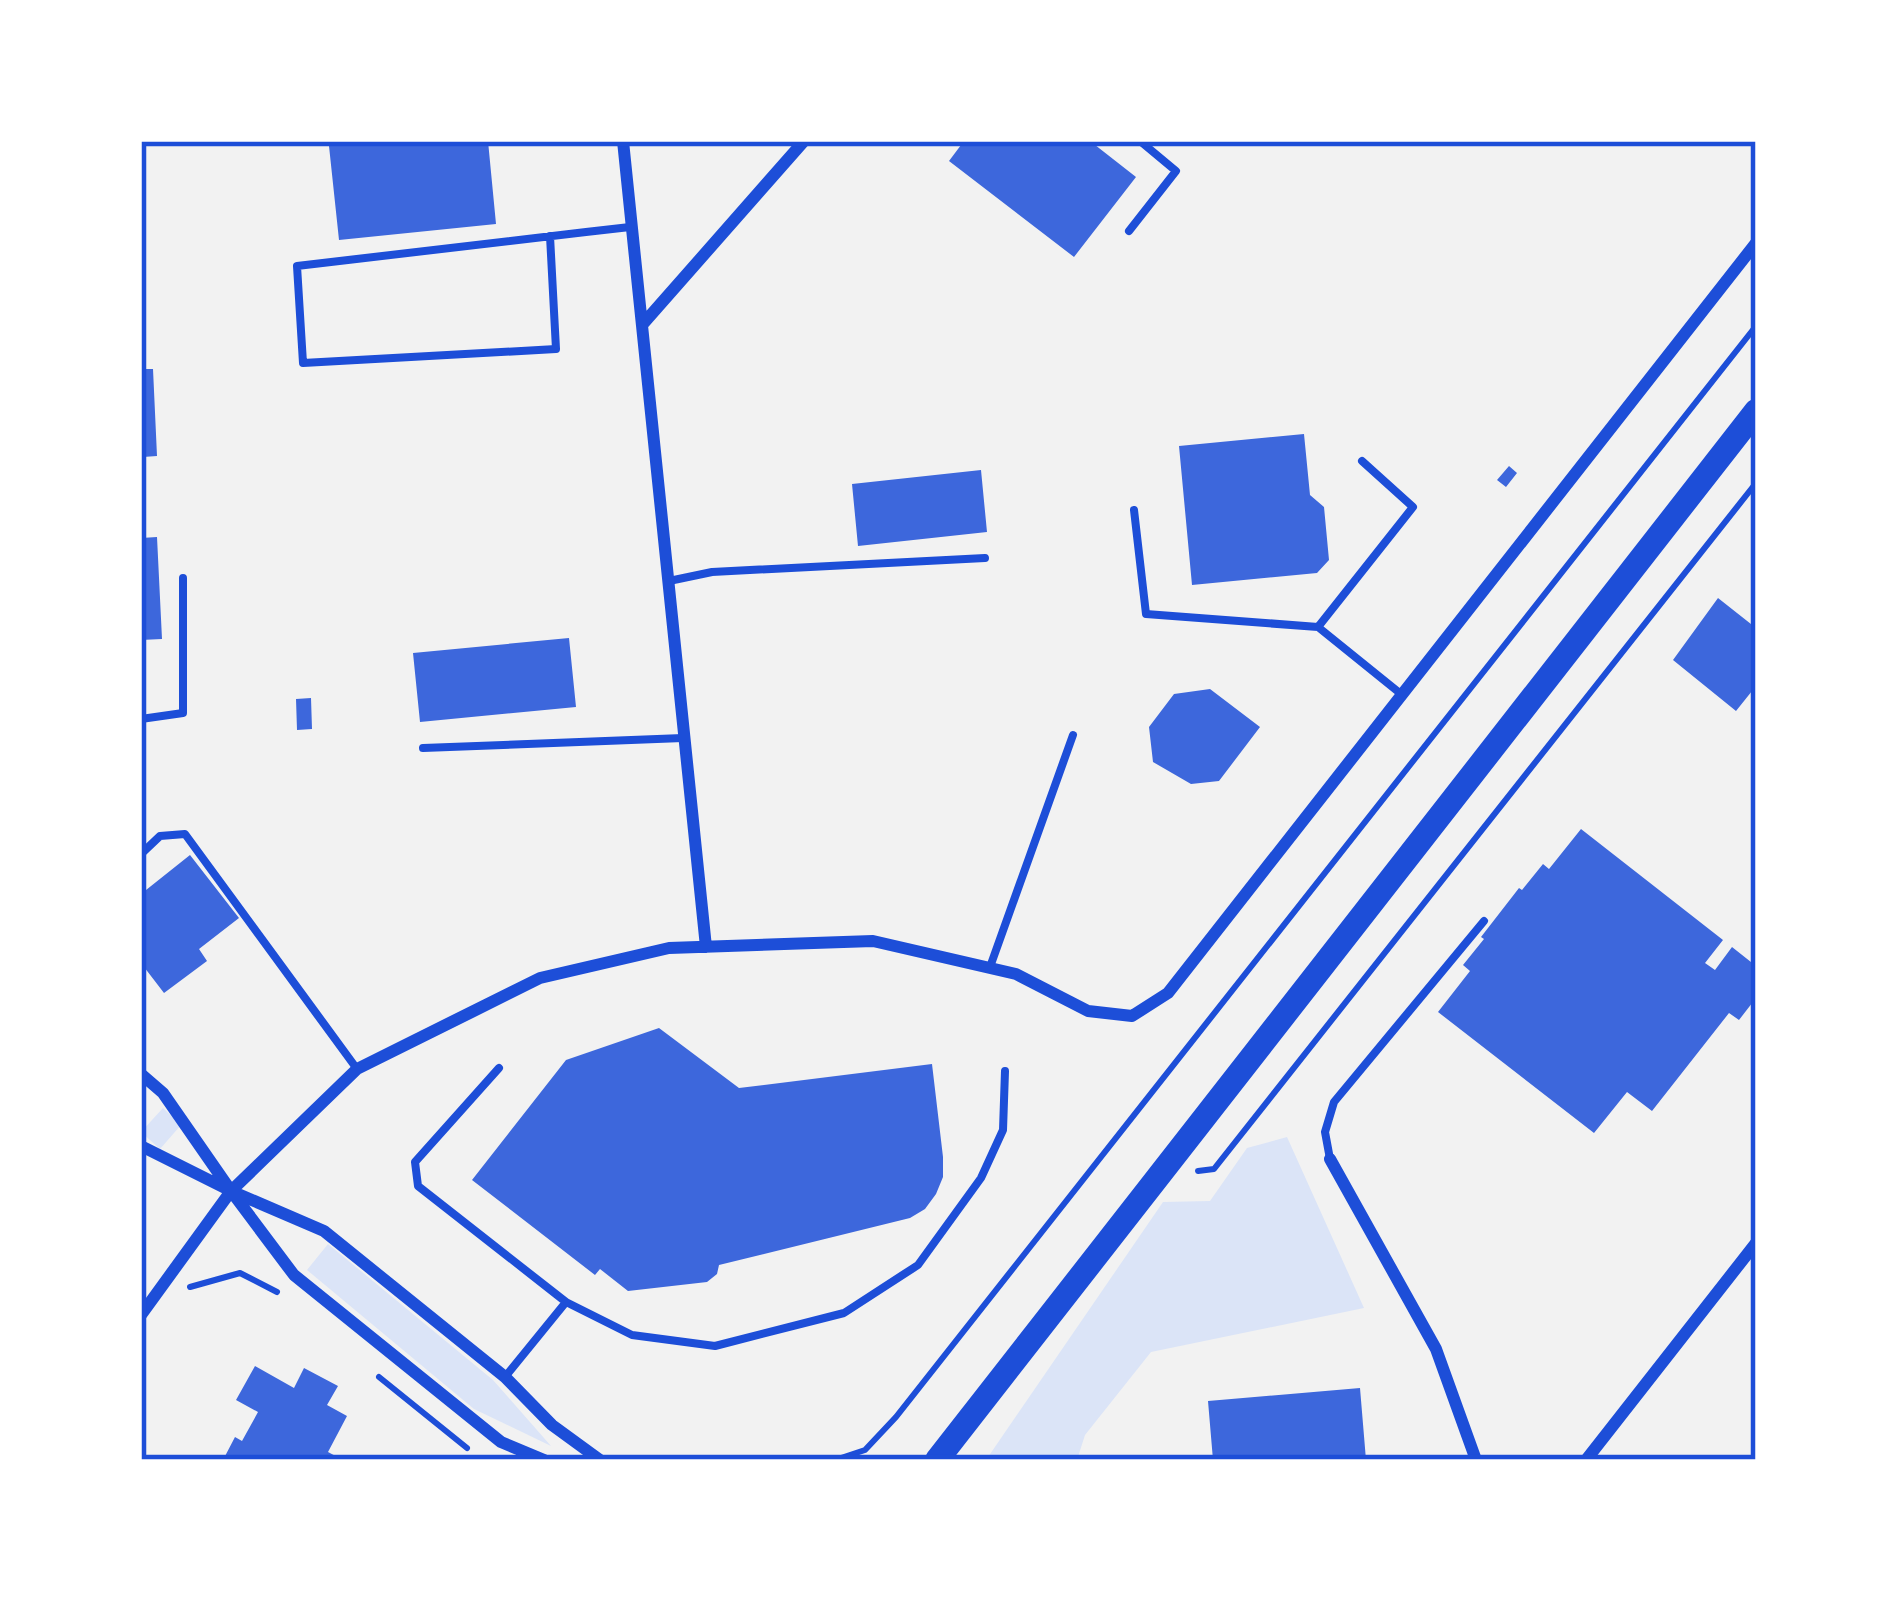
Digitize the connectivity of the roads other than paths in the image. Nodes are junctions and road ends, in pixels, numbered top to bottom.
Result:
1 (623, 141) edge
2 (804, 141) edge
3 (1141, 141) edge
4 (632, 227) junction
5 (1129, 231) dead end
6 (550, 236) junction
7 (1756, 243) edge
8 (642, 325) junction
9 (1756, 411) edge
10 (1362, 461) dead end
11 (1134, 509) dead end
12 (985, 558) dead end
13 (183, 578) dead end
14 (669, 581) junction
15 (1318, 627) junction
16 (1401, 694) junction
17 (141, 719) edge
18 (1073, 735) dead end
19 (685, 739) junction
20 (423, 748) dead end
21 (141, 854) edge
22 (1484, 921) dead end
23 (706, 947) junction
24 (990, 968) junction
25 (499, 1068) dead end
26 (356, 1069) junction
27 (1005, 1071) dead end
28 (141, 1074) edge
29 (141, 1146) edge
30 (1330, 1159) joint
31 (231, 1191) junction
32 (1756, 1243) edge
33 (566, 1302) junction
34 (141, 1315) edge
35 (506, 1376) junction
36 (544, 1460) edge
37 (600, 1460) edge
38 (937, 1460) edge
39 (1477, 1460) edge
40 (1586, 1460) edge

1 - 4 street
2 - 8 street
3 - 5 lane
4 - 6 lane
4 - 8 street
6 - 6 lane
7 - 16 street
8 - 14 street
9 - 38 main road
10 - 15 lane
11 - 15 lane
12 - 14 lane
13 - 17 lane
14 - 19 street
15 - 16 lane
16 - 24 street
18 - 24 lane
19 - 20 lane
19 - 23 street
21 - 26 lane
22 - 30 lane
23 - 24 street
23 - 26 street
25 - 33 lane
26 - 31 street
27 - 33 lane
28 - 31 street
29 - 31 street
30 - 39 street
31 - 34 street
31 - 35 street
31 - 36 street
32 - 40 street
33 - 35 lane
35 - 37 street

